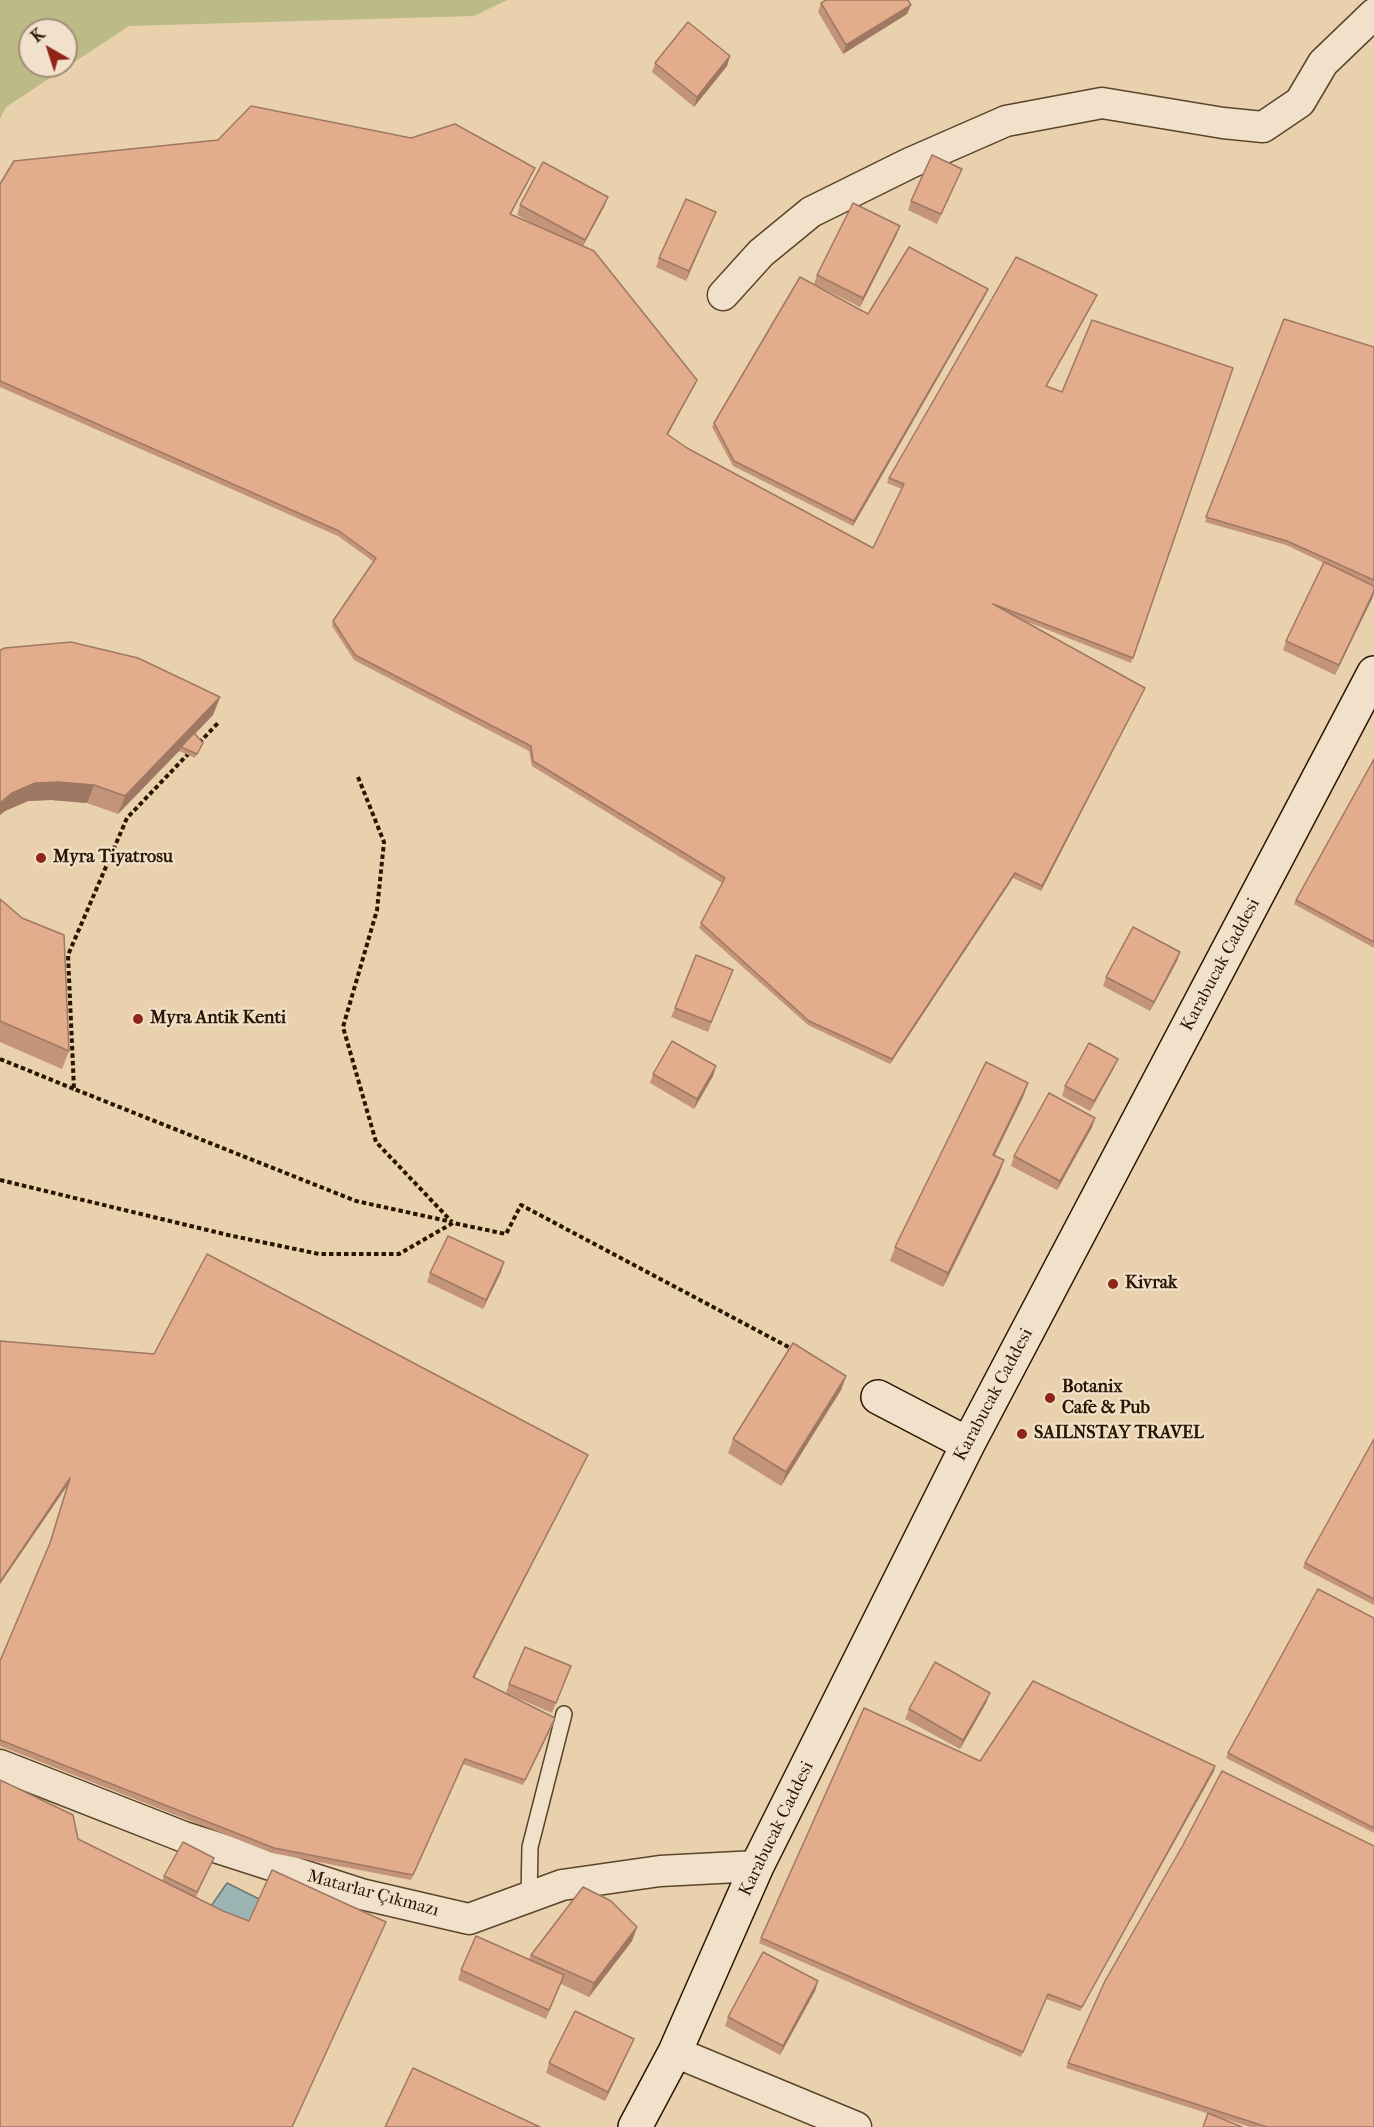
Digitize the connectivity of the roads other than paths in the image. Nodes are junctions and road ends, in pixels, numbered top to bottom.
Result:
1 (1374, 14) edge
2 (723, 295) dead end
3 (1374, 673) edge
4 (878, 1397) dead end
5 (968, 1444) junction
6 (564, 1714) dead end
7 (0, 1765) edge
8 (758, 1866) junction
9 (529, 1897) junction
10 (675, 2052) junction
11 (635, 2127) edge
12 (855, 2127) edge

1 - 2 street
3 - 5 street, Karabucak Caddesi
4 - 5 street
5 - 8 street, Karabucak Caddesi
6 - 9 lane
7 - 9 street, Matarlar Çıkmazı
8 - 9 street, Matarlar Çıkmazı
8 - 10 street, Karabucak Caddesi
10 - 11 street, Karabucak Caddesi
10 - 12 street

